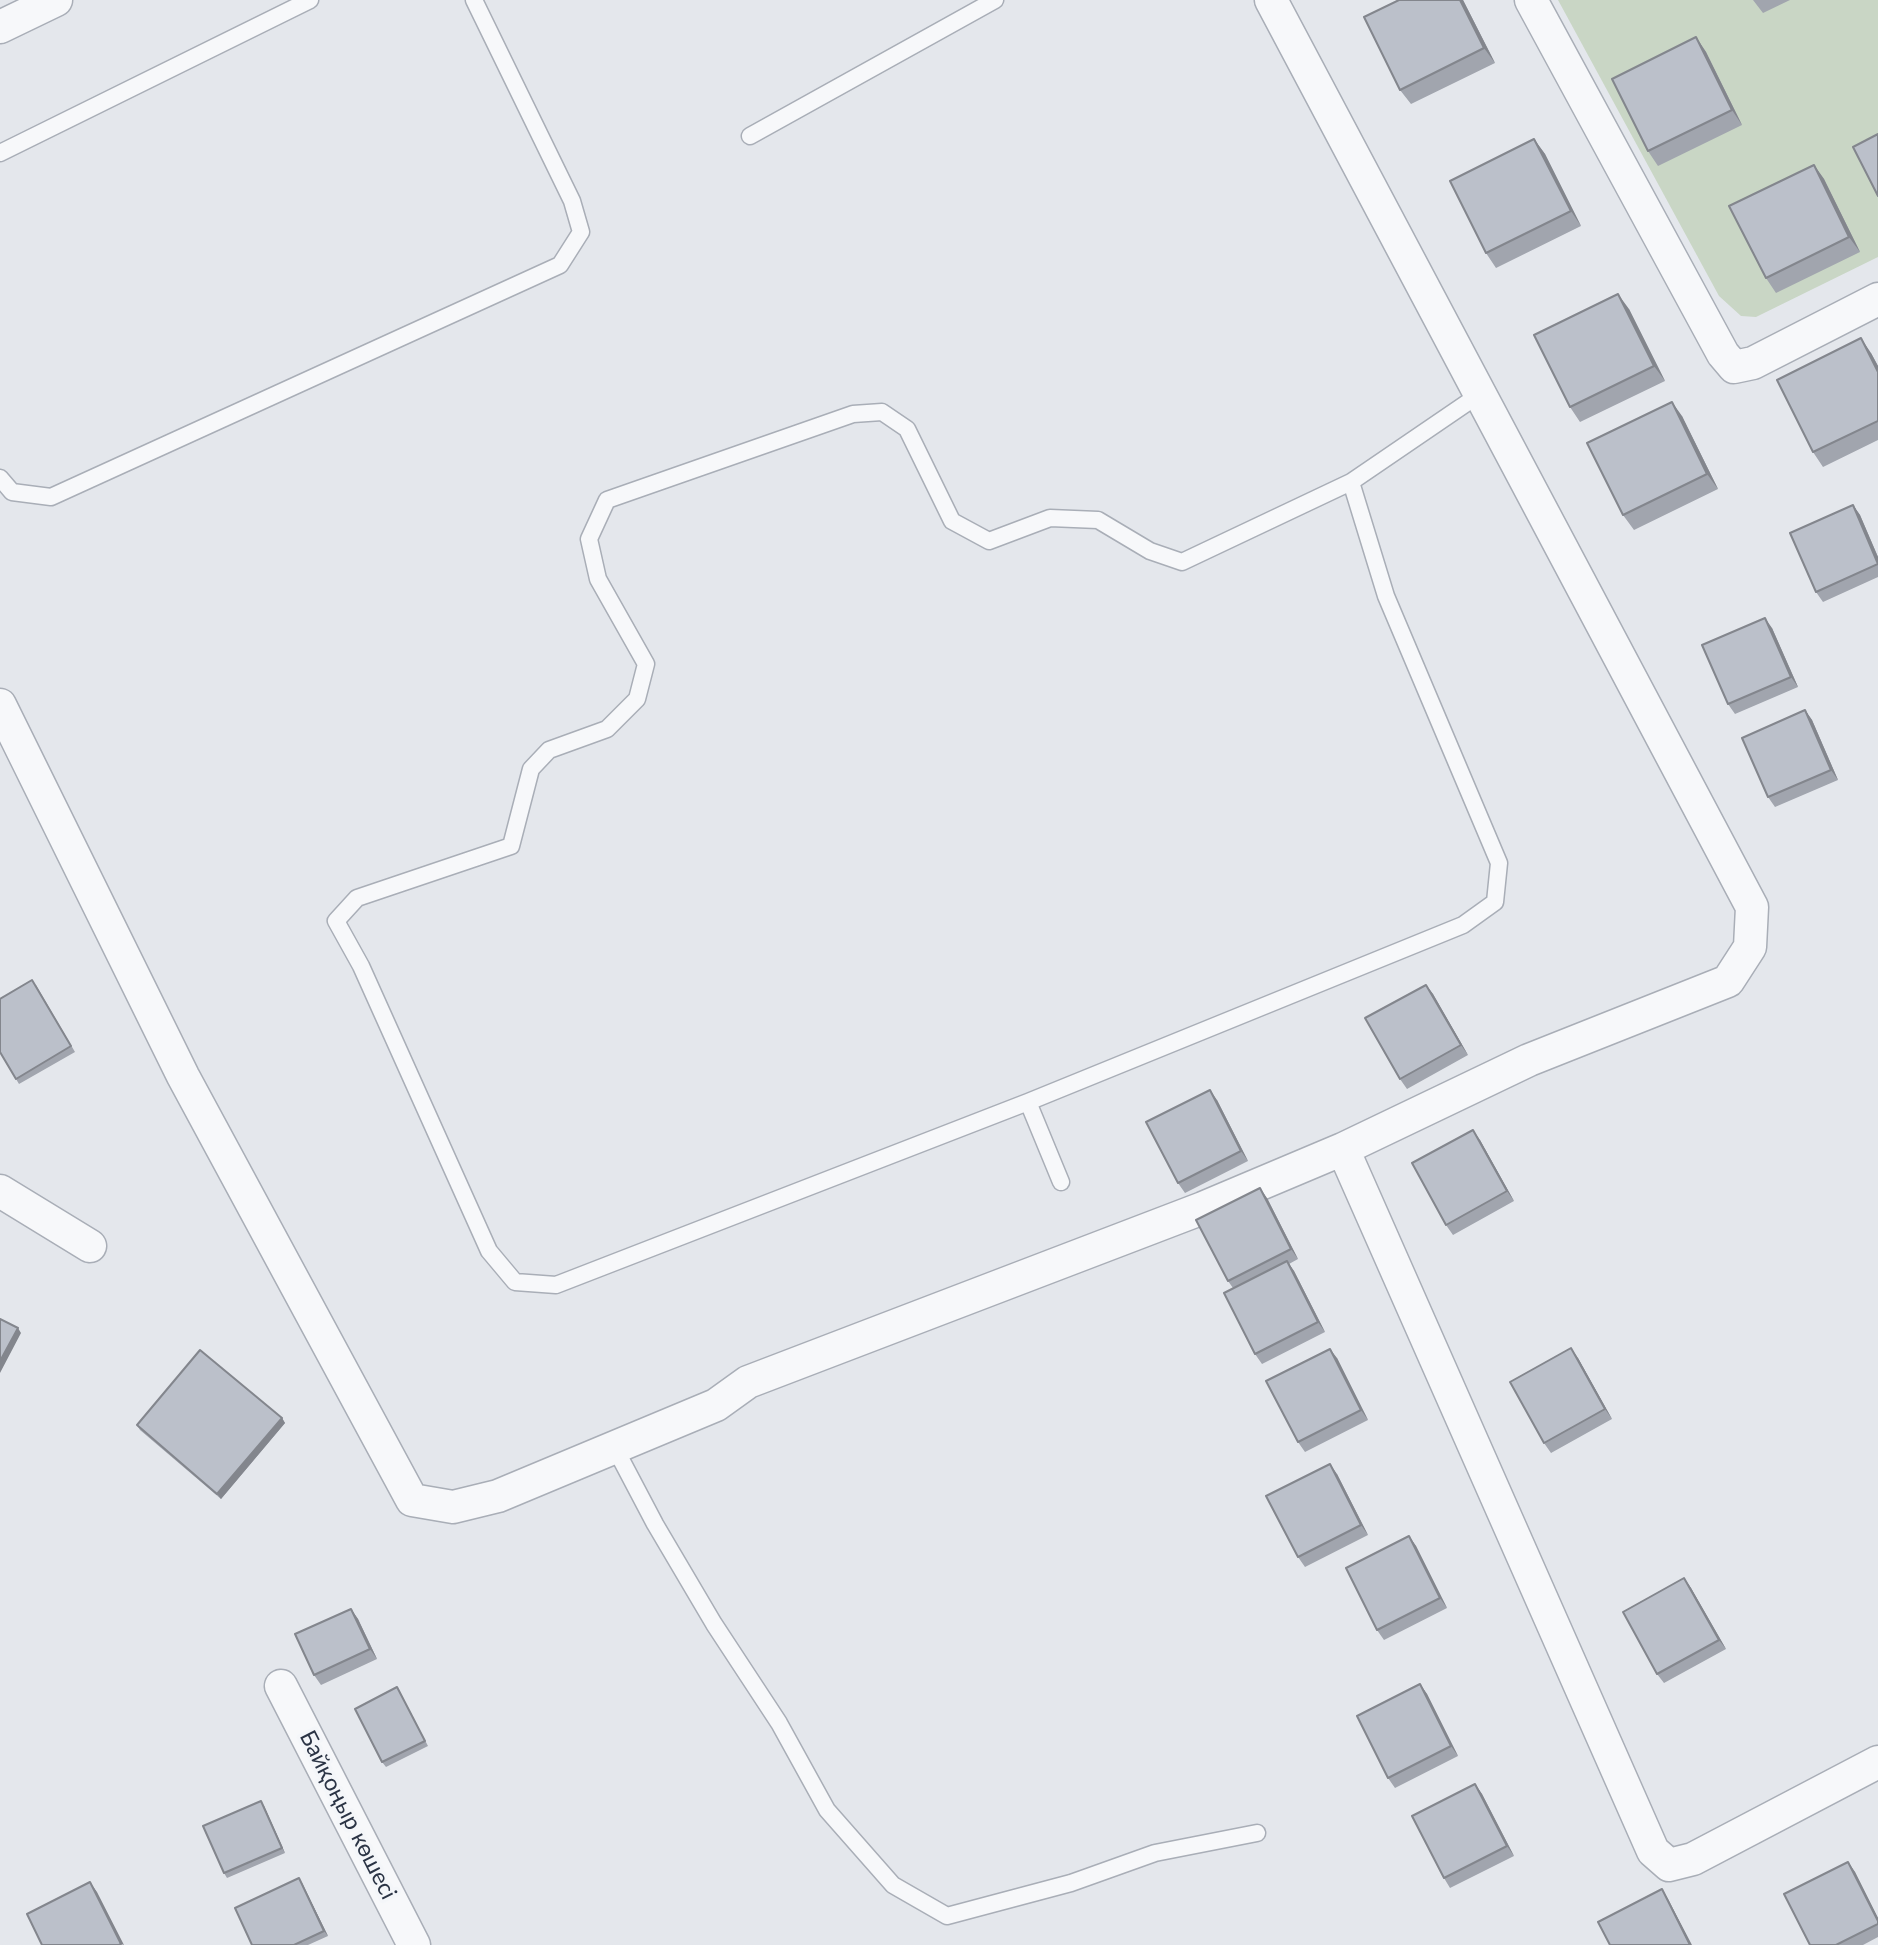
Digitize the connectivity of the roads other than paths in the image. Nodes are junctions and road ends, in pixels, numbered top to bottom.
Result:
1 (57, 0) edge
2 (310, 0) edge
3 (474, 0) edge
4 (995, 0) edge
5 (1271, 0) edge
6 (1531, 0) edge
7 (0, 27) edge
8 (750, 136) dead end
9 (0, 153) edge
10 (1878, 299) edge
11 (1480, 394) junction
12 (0, 478) edge
13 (1351, 482) junction
14 (0, 705) edge
15 (1028, 1102) junction
16 (1343, 1149) junction
17 (1061, 1182) dead end
18 (0, 1191) edge
19 (90, 1246) dead end
20 (615, 1448) junction
21 (281, 1686) dead end
22 (1878, 1762) edge
23 (1257, 1833) dead end
24 (414, 1945) edge

1 - 7 street
2 - 9 lane
3 - 12 lane
4 - 8 lane
5 - 11 street
6 - 10 street
11 - 13 lane
11 - 16 street
13 - 15 lane
13 - 15 lane
14 - 20 street
15 - 17 lane
16 - 20 street
16 - 22 street
18 - 19 street
20 - 23 lane
21 - 24 street, Байқоңыр көшесі

